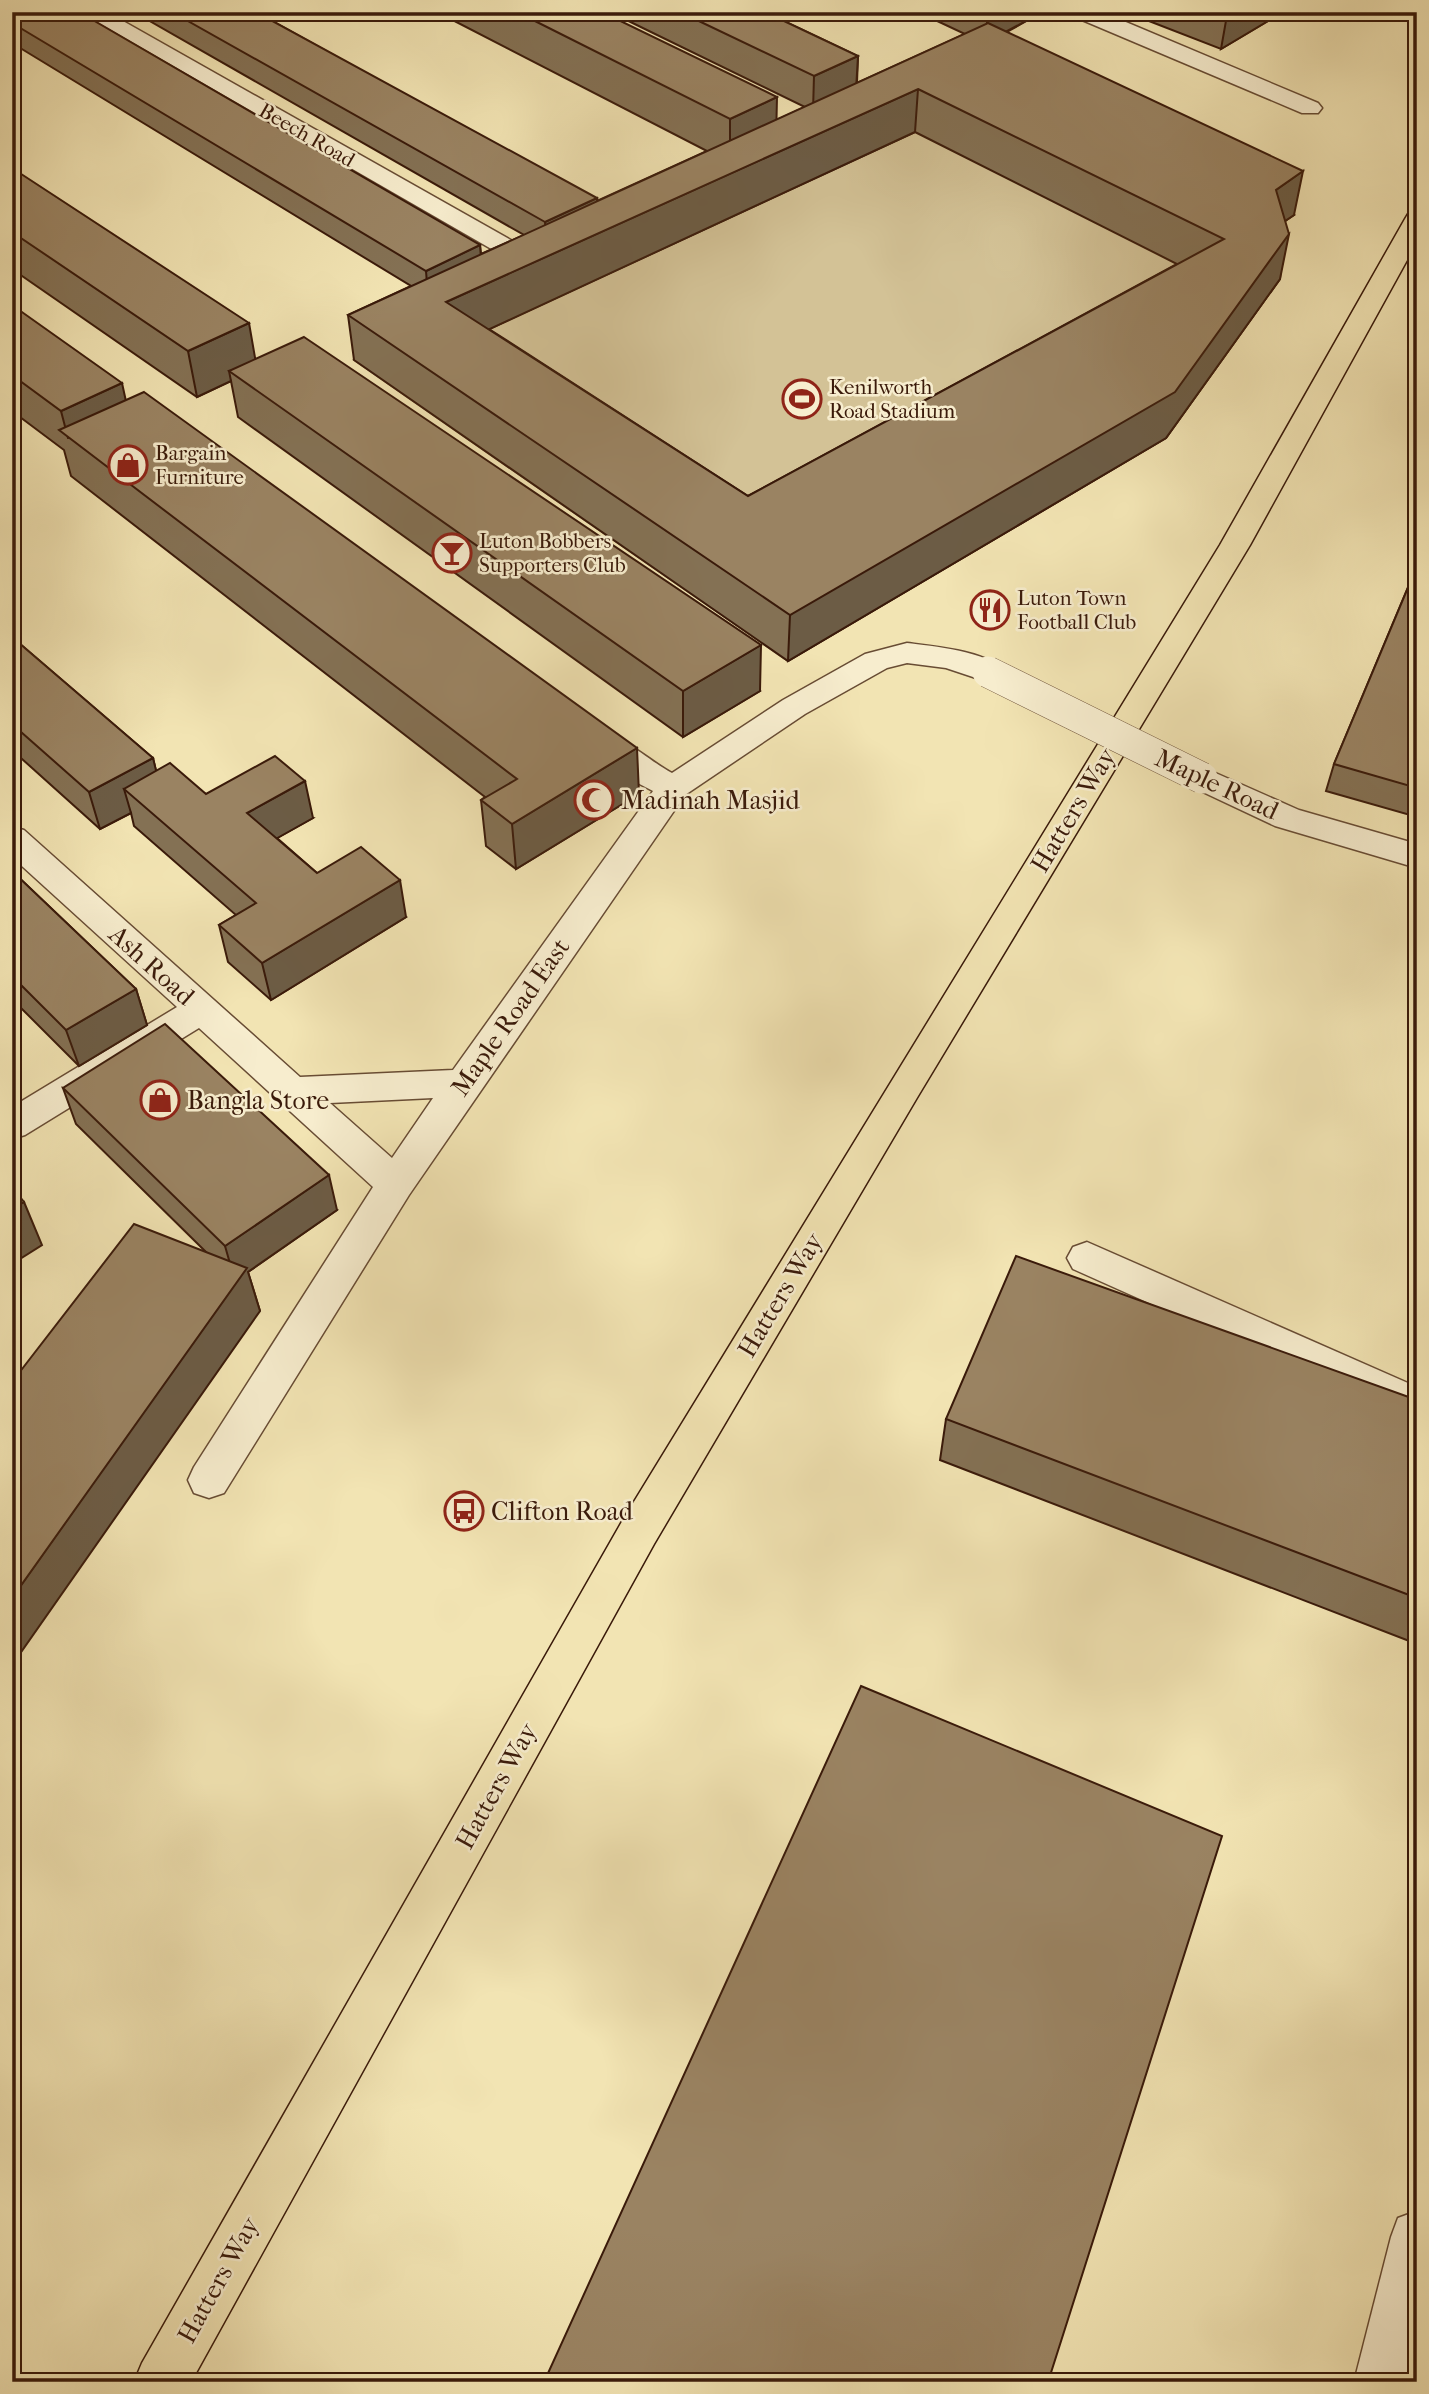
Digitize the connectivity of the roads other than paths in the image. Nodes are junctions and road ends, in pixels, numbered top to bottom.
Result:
1 (91, 12) edge
2 (1086, 13) edge
3 (1310, 108) dead end
4 (1417, 219) edge
5 (523, 257) edge
6 (907, 653) joint
7 (573, 722) edge
8 (673, 787) junction
9 (12, 838) edge
10 (1417, 856) edge
11 (202, 1009) junction
12 (463, 1083) junction
13 (292, 1091) junction
14 (12, 1125) edge
15 (396, 1184) junction
16 (1087, 1258) dead end
17 (1417, 1406) edge
18 (209, 1480) dead end
19 (1417, 2237) edge
20 (160, 2382) edge
21 (1381, 2382) edge

1 - 5 street, Beech Road
2 - 3 street
4 - 20 main road, Hatters Way
6 - 8 street, Maple Road East
6 - 10 street, Maple Road, bridge
7 - 8 street
8 - 12 street, Maple Road East
9 - 11 street, Ash Road
11 - 13 street, Ash Road
11 - 14 street
12 - 13 street
12 - 15 street, Maple Road East
13 - 15 street, Ash Road
15 - 18 street, Maple Road East
16 - 17 street
19 - 21 street

